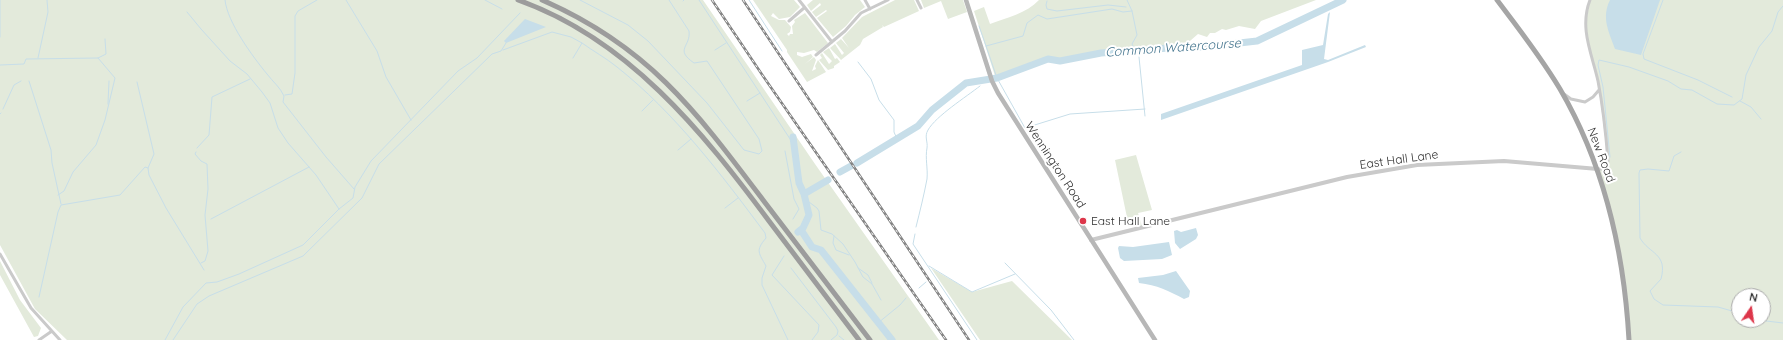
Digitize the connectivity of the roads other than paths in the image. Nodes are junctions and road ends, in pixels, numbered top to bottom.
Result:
1 (518, 0) edge
2 (542, 0) edge
3 (799, 0) edge
4 (864, 0) edge
5 (888, 0) edge
6 (917, 0) edge
7 (966, 0) edge
8 (1497, 0) edge
9 (1590, 0) edge
10 (804, 8) junction
11 (921, 8) dead end
12 (870, 9) junction
13 (789, 21) dead end
14 (832, 42) junction
15 (816, 55) dead end
16 (1560, 89) junction
17 (1599, 90) junction
18 (1598, 169) junction
19 (1091, 240) junction
20 (0, 254) edge
21 (52, 331) junction
22 (39, 340) edge
23 (60, 340) edge
24 (859, 340) edge
25 (870, 340) edge
26 (1154, 340) edge
27 (1630, 340) edge

1 - 24 highway
2 - 25 highway
3 - 10 street
4 - 12 street
5 - 12 street
6 - 11 street
7 - 19 main road, Wennington Road
8 - 16 main road, New Road
9 - 17 street
10 - 13 street
10 - 14 street
12 - 14 street
14 - 15 street
16 - 17 street
16 - 18 main road, New Road
17 - 18 street
18 - 19 street, East Hall Lane
18 - 27 main road, New Road
19 - 26 main road, Wennington Road
20 - 21 street
21 - 22 street
21 - 23 street

